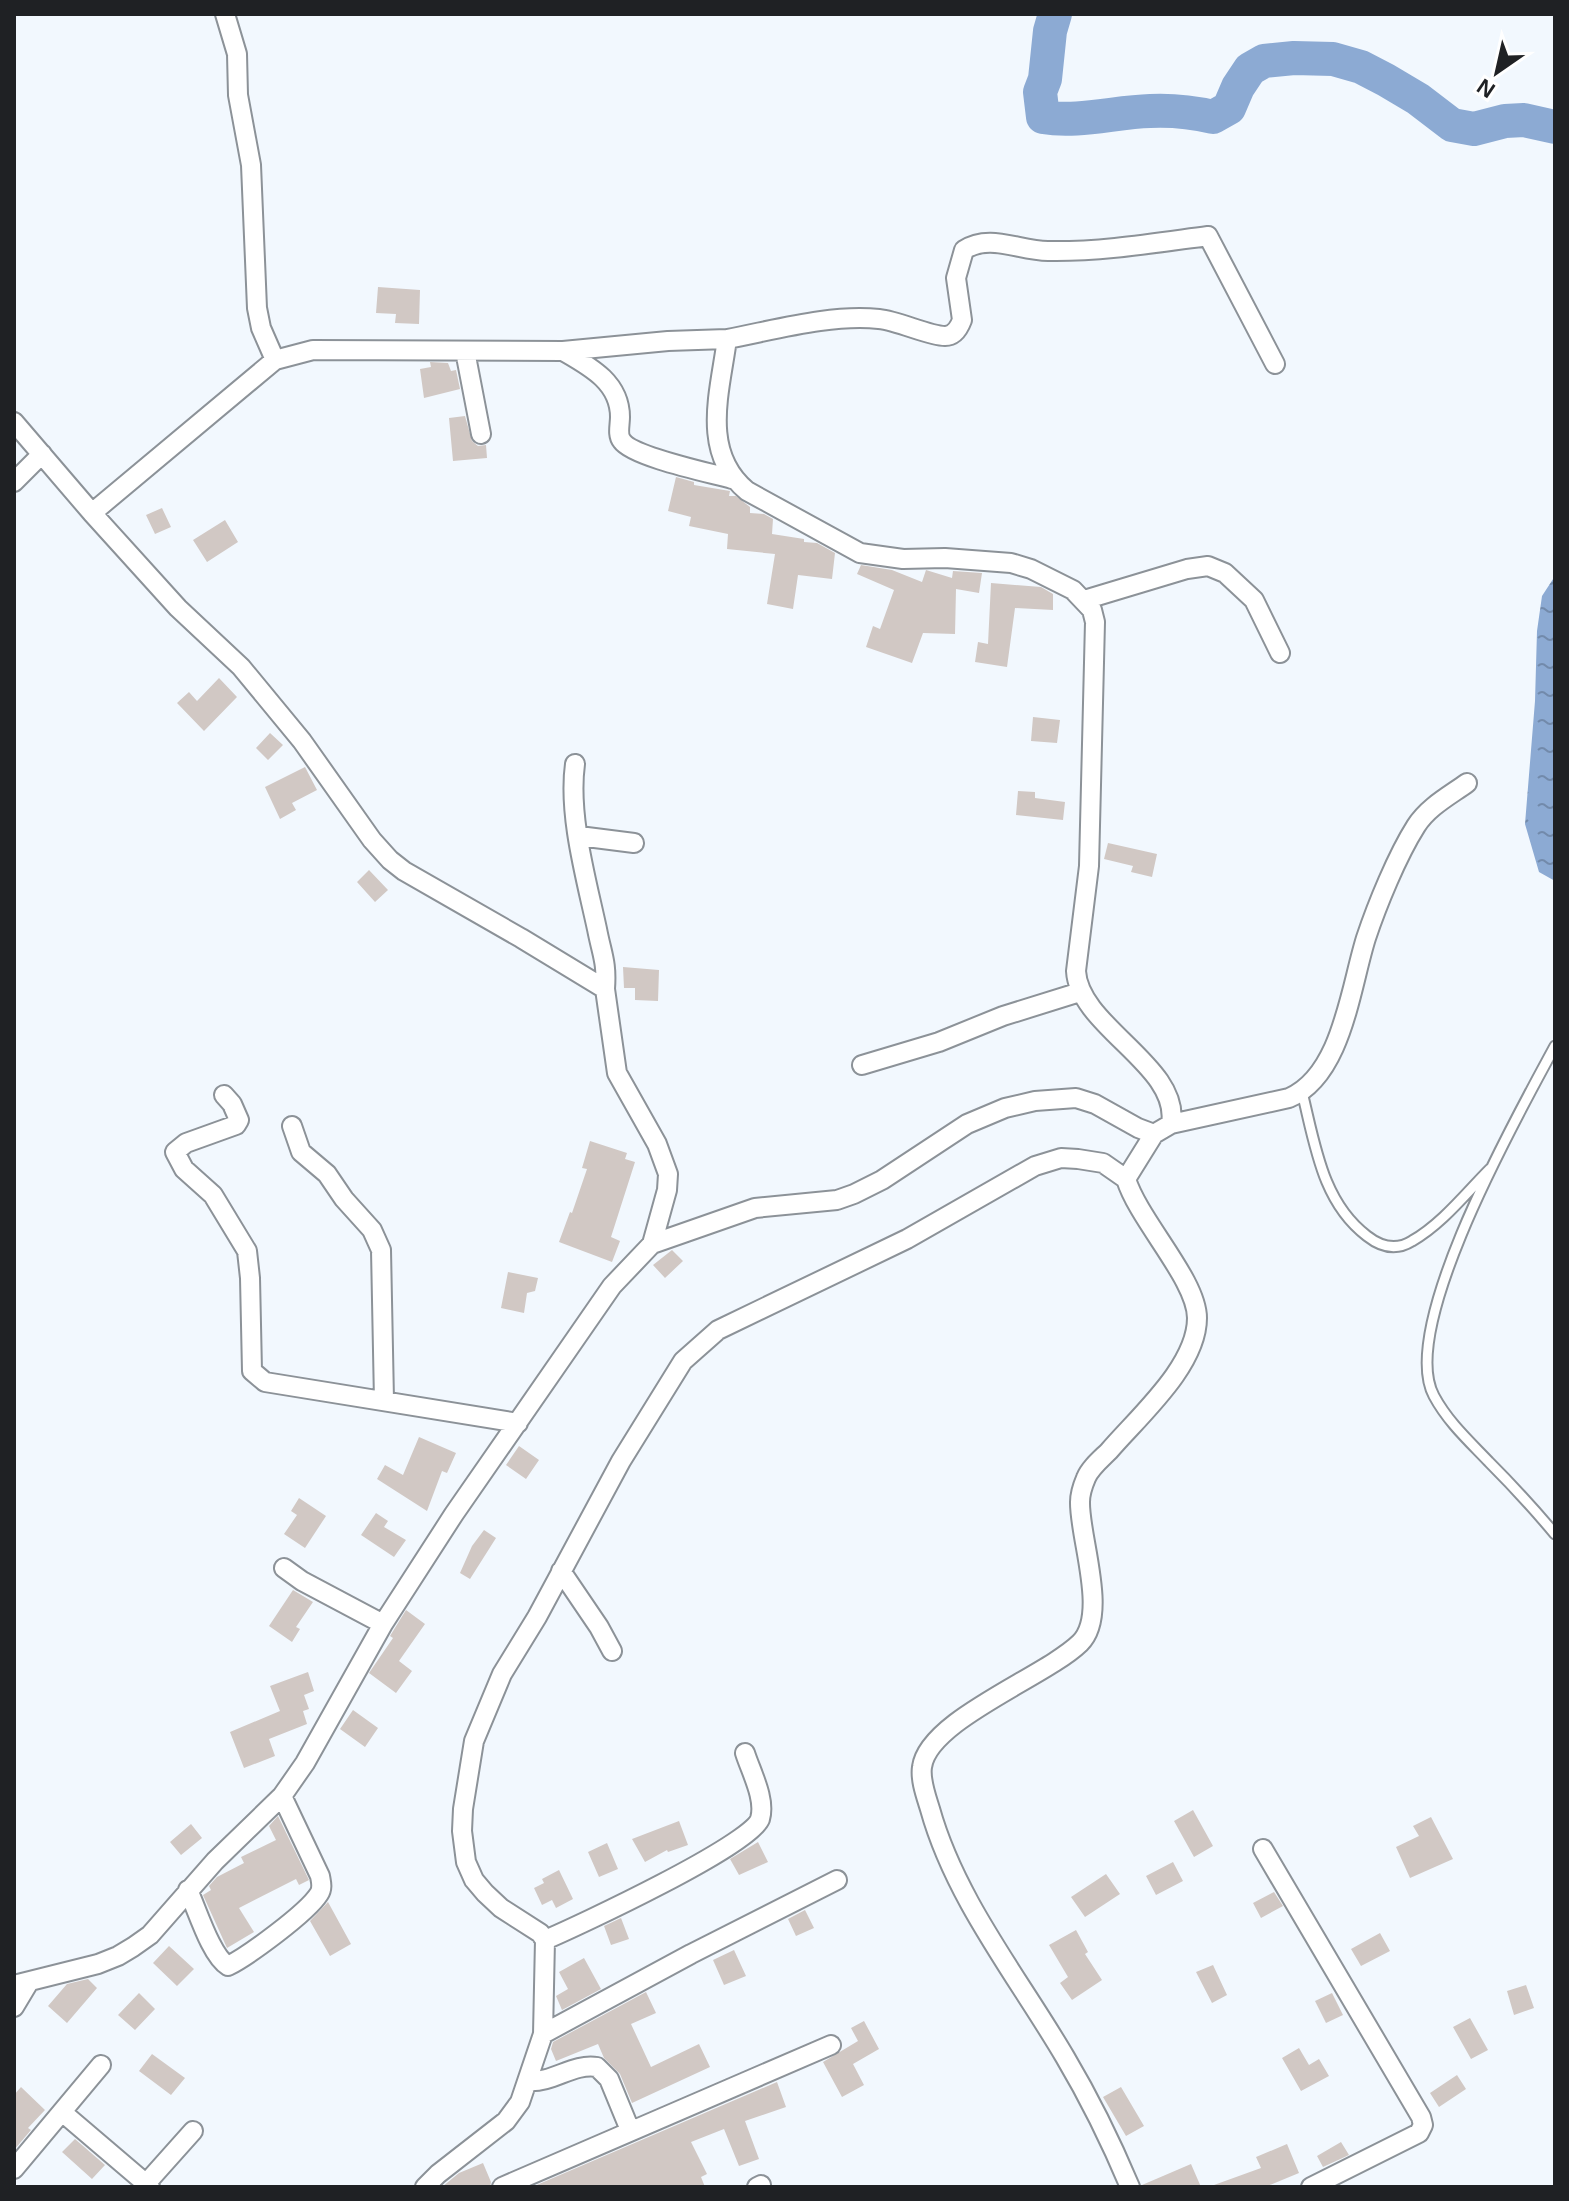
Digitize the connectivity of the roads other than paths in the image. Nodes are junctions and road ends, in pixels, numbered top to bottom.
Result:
1 (225, 14) edge
2 (727, 339) junction
3 (465, 351) junction
4 (563, 351) junction
5 (275, 360) junction
6 (1275, 364) dead end
7 (14, 422) edge
8 (481, 434) dead end
9 (42, 454) junction
10 (732, 479) junction
11 (14, 482) edge
12 (92, 513) junction
13 (1084, 600) junction
14 (1280, 653) dead end
15 (575, 764) dead end
16 (1467, 783) dead end
17 (579, 836) junction
18 (634, 843) dead end
19 (605, 989) junction
20 (1080, 992) junction
21 (1555, 1046) edge
22 (862, 1065) dead end
23 (1302, 1092) junction
24 (224, 1095) dead end
25 (1171, 1124) junction
26 (292, 1126) dead end
27 (1154, 1134) junction
28 (1495, 1164) junction
29 (1126, 1179) junction
30 (652, 1244) junction
31 (384, 1400) junction
32 (518, 1423) junction
33 (1555, 1534) edge
34 (284, 1568) dead end
35 (561, 1571) junction
36 (383, 1624) junction
37 (612, 1651) dead end
38 (745, 1753) dead end
39 (282, 1796) junction
40 (1263, 1849) dead end
41 (837, 1880) dead end
42 (188, 1890) junction
43 (545, 1940) junction
44 (22, 1984) edge
45 (14, 2007) edge
46 (543, 2034) junction
47 (831, 2045) dead end
48 (101, 2065) dead end
49 (528, 2081) junction
50 (62, 2112) junction
51 (630, 2130) junction
52 (193, 2131) dead end
53 (14, 2169) edge
54 (146, 2186) edge
55 (425, 2187) edge
56 (502, 2187) edge
57 (1130, 2187) edge
58 (1311, 2187) edge

1 - 5 street
2 - 4 street
2 - 6 street
2 - 10 street
3 - 4 street
3 - 5 street
3 - 8 street
4 - 10 street
5 - 12 street
7 - 9 street
9 - 11 street
9 - 12 street
10 - 13 street
12 - 19 street
13 - 14 street
13 - 20 street
15 - 17 street
16 - 23 street
17 - 18 street
17 - 19 street
19 - 30 street
20 - 22 street
20 - 25 street
21 - 28 lane
23 - 25 street
23 - 28 lane
24 - 31 street
25 - 27 street
26 - 31 street
27 - 29 street
27 - 30 street
28 - 33 lane
29 - 35 street
29 - 57 street
30 - 32 street
31 - 32 street
32 - 36 street
34 - 36 street
35 - 37 street
35 - 43 street
36 - 39 street
38 - 43 street
39 - 42 street
39 - 42 street
40 - 58 street
41 - 46 street
42 - 44 street
43 - 46 street
44 - 45 street
46 - 49 street
47 - 51 street
48 - 50 street
49 - 51 street
49 - 55 street
50 - 53 street
50 - 54 street
51 - 56 street
52 - 54 street

